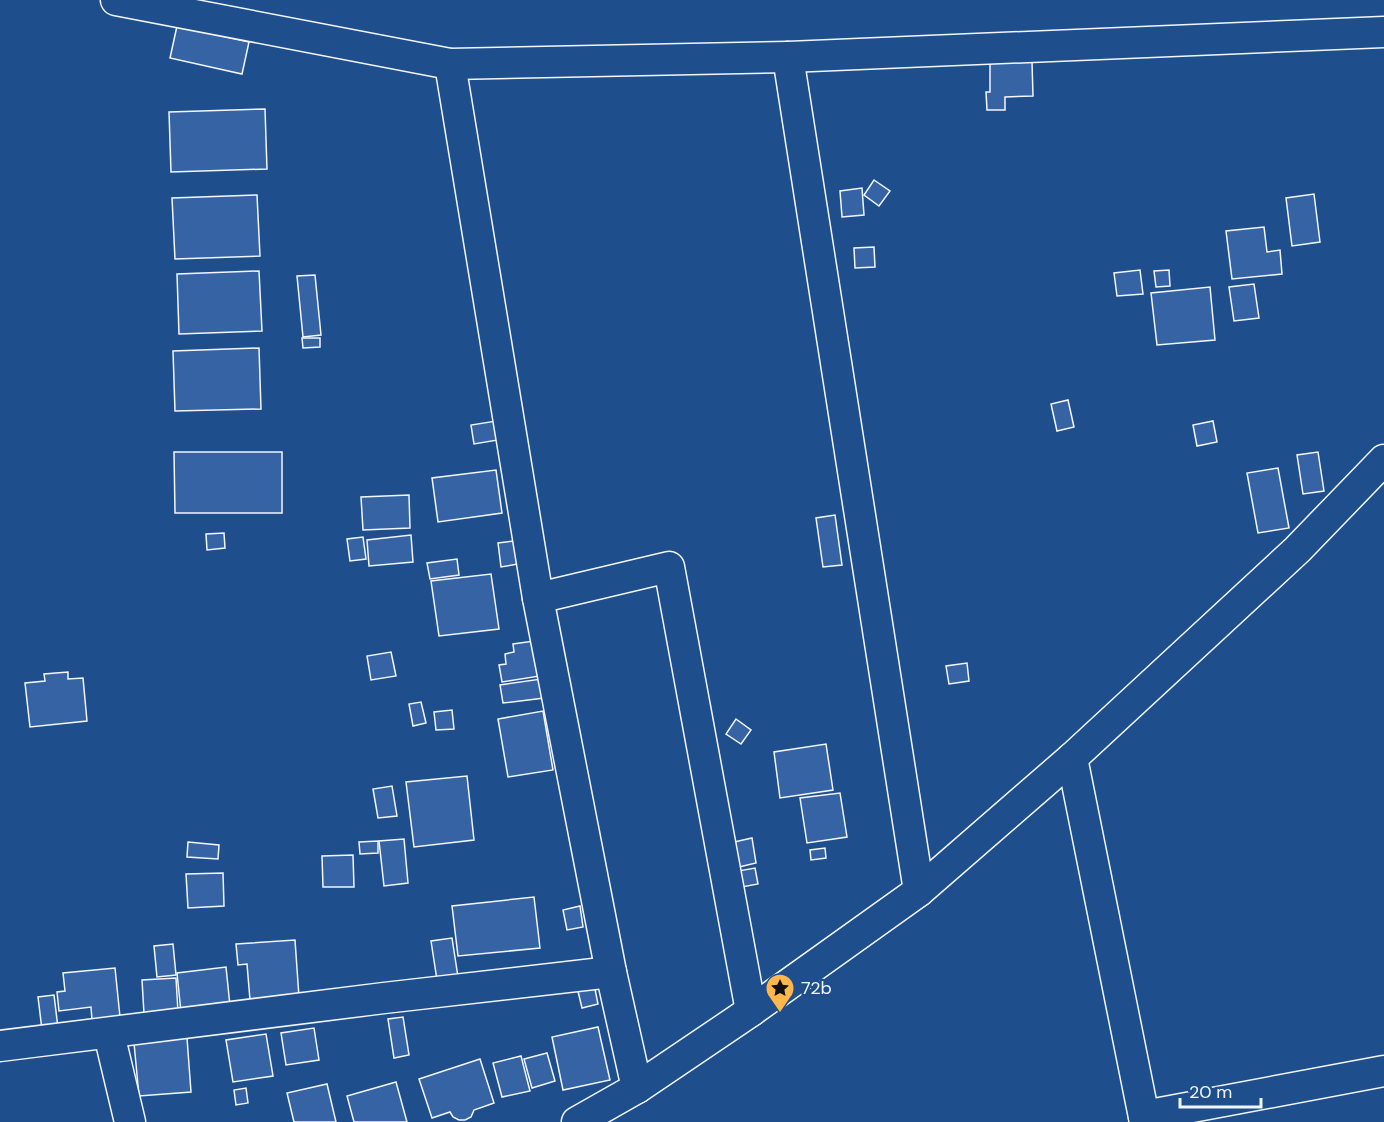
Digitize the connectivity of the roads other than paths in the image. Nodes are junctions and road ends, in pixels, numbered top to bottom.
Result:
1 (116, 0) edge
2 (1384, 32) edge
3 (788, 57) junction
4 (450, 64) junction
5 (1384, 460) edge
6 (538, 598) junction
7 (1072, 758) junction
8 (919, 891) junction
9 (611, 972) junction
10 (751, 1011) junction
11 (109, 1034) junction
12 (0, 1046) edge
13 (1384, 1071) edge
14 (637, 1088) junction
15 (1144, 1119) edge
16 (130, 1122) edge
17 (577, 1122) edge

1 - 4 street
2 - 3 street
3 - 4 street
3 - 8 street
4 - 6 street
5 - 7 street
6 - 9 street
6 - 10 street
7 - 8 street
7 - 15 street
8 - 10 street
9 - 11 street
9 - 14 street
10 - 14 street
11 - 12 street
11 - 16 street
13 - 15 street
14 - 17 street

